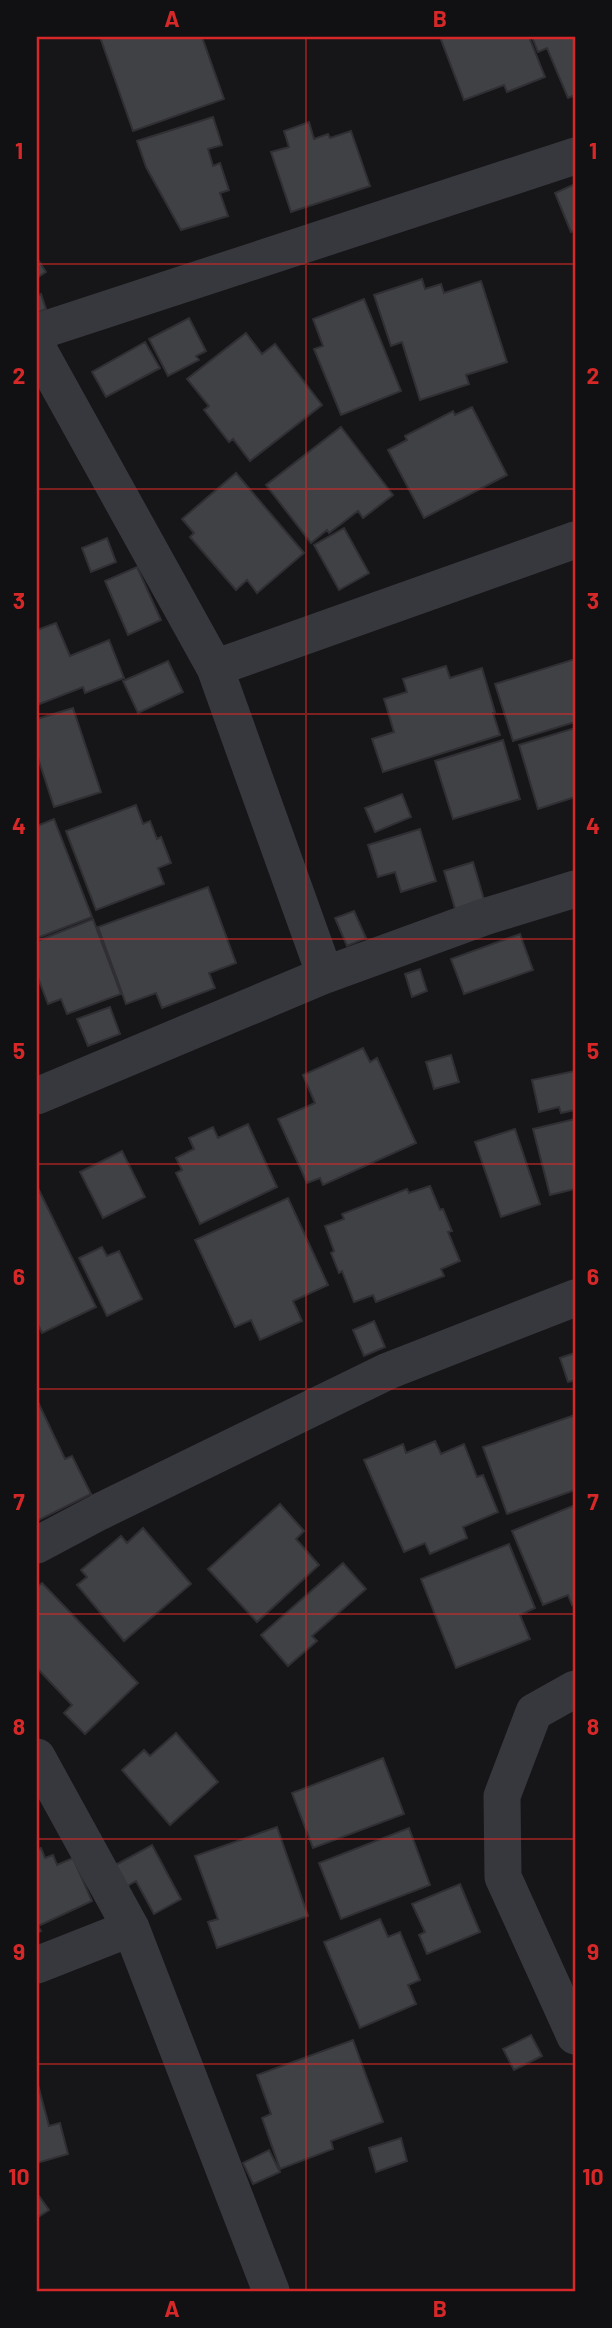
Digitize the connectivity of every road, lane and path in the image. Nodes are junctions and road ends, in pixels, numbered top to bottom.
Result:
1 (575, 156) edge
2 (37, 332) edge
3 (37, 348) edge
4 (575, 540) edge
5 (215, 668) junction
6 (575, 889) edge
7 (326, 975) junction
8 (37, 1096) edge
9 (575, 1298) edge
10 (37, 1545) edge
11 (575, 1689) edge
12 (37, 1757) edge
13 (131, 1928) junction
14 (37, 1965) edge
15 (575, 2036) edge
16 (271, 2291) edge

1 - 2 street
3 - 5 street
4 - 5 street
5 - 7 street
6 - 7 street
7 - 8 street
9 - 10 street
11 - 15 street
12 - 13 street
13 - 14 street
13 - 16 street

